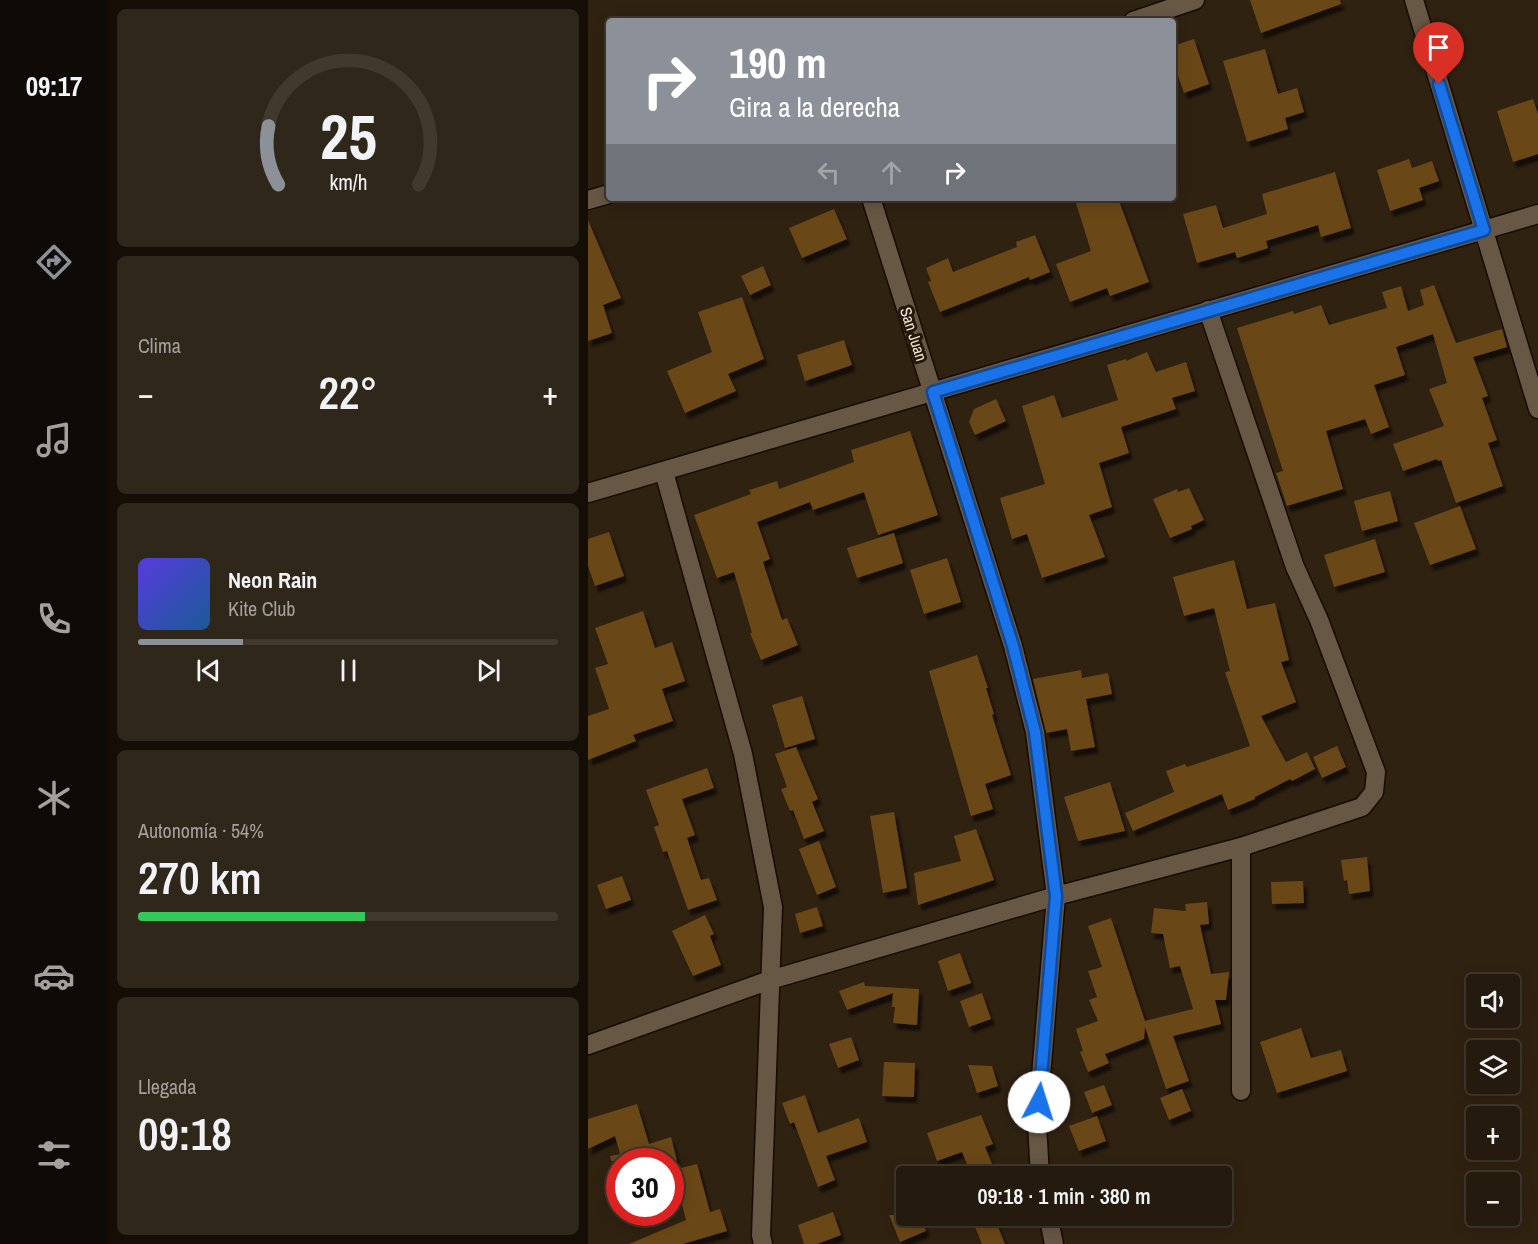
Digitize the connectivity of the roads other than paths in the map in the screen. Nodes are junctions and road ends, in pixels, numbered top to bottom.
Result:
1 (1195, 0) edge
2 (1414, 0) edge
3 (1141, 18) edge
4 (606, 195) edge
5 (588, 200) edge
6 (872, 201) edge
7 (1538, 214) edge
8 (1484, 230) junction
9 (1208, 310) junction
10 (933, 392) junction
11 (1538, 409) edge
12 (664, 472) junction
13 (588, 493) edge
14 (1240, 847) junction
15 (1056, 896) junction
16 (770, 980) junction
17 (588, 1045) edge
18 (1242, 1091) dead end
19 (1039, 1166) edge
20 (1050, 1226) edge
21 (763, 1244) edge
22 (1054, 1244) edge

1 - 3 street
2 - 8 street
4 - 5 street
6 - 10 street, San Juan
7 - 8 street
8 - 9 street
8 - 11 street
9 - 10 street
9 - 14 street
10 - 12 street
10 - 15 street, San Juan
12 - 13 street
12 - 16 street
14 - 15 street
14 - 18 street
15 - 16 street
15 - 19 street, San Juan
16 - 17 street
16 - 21 street
20 - 22 street

